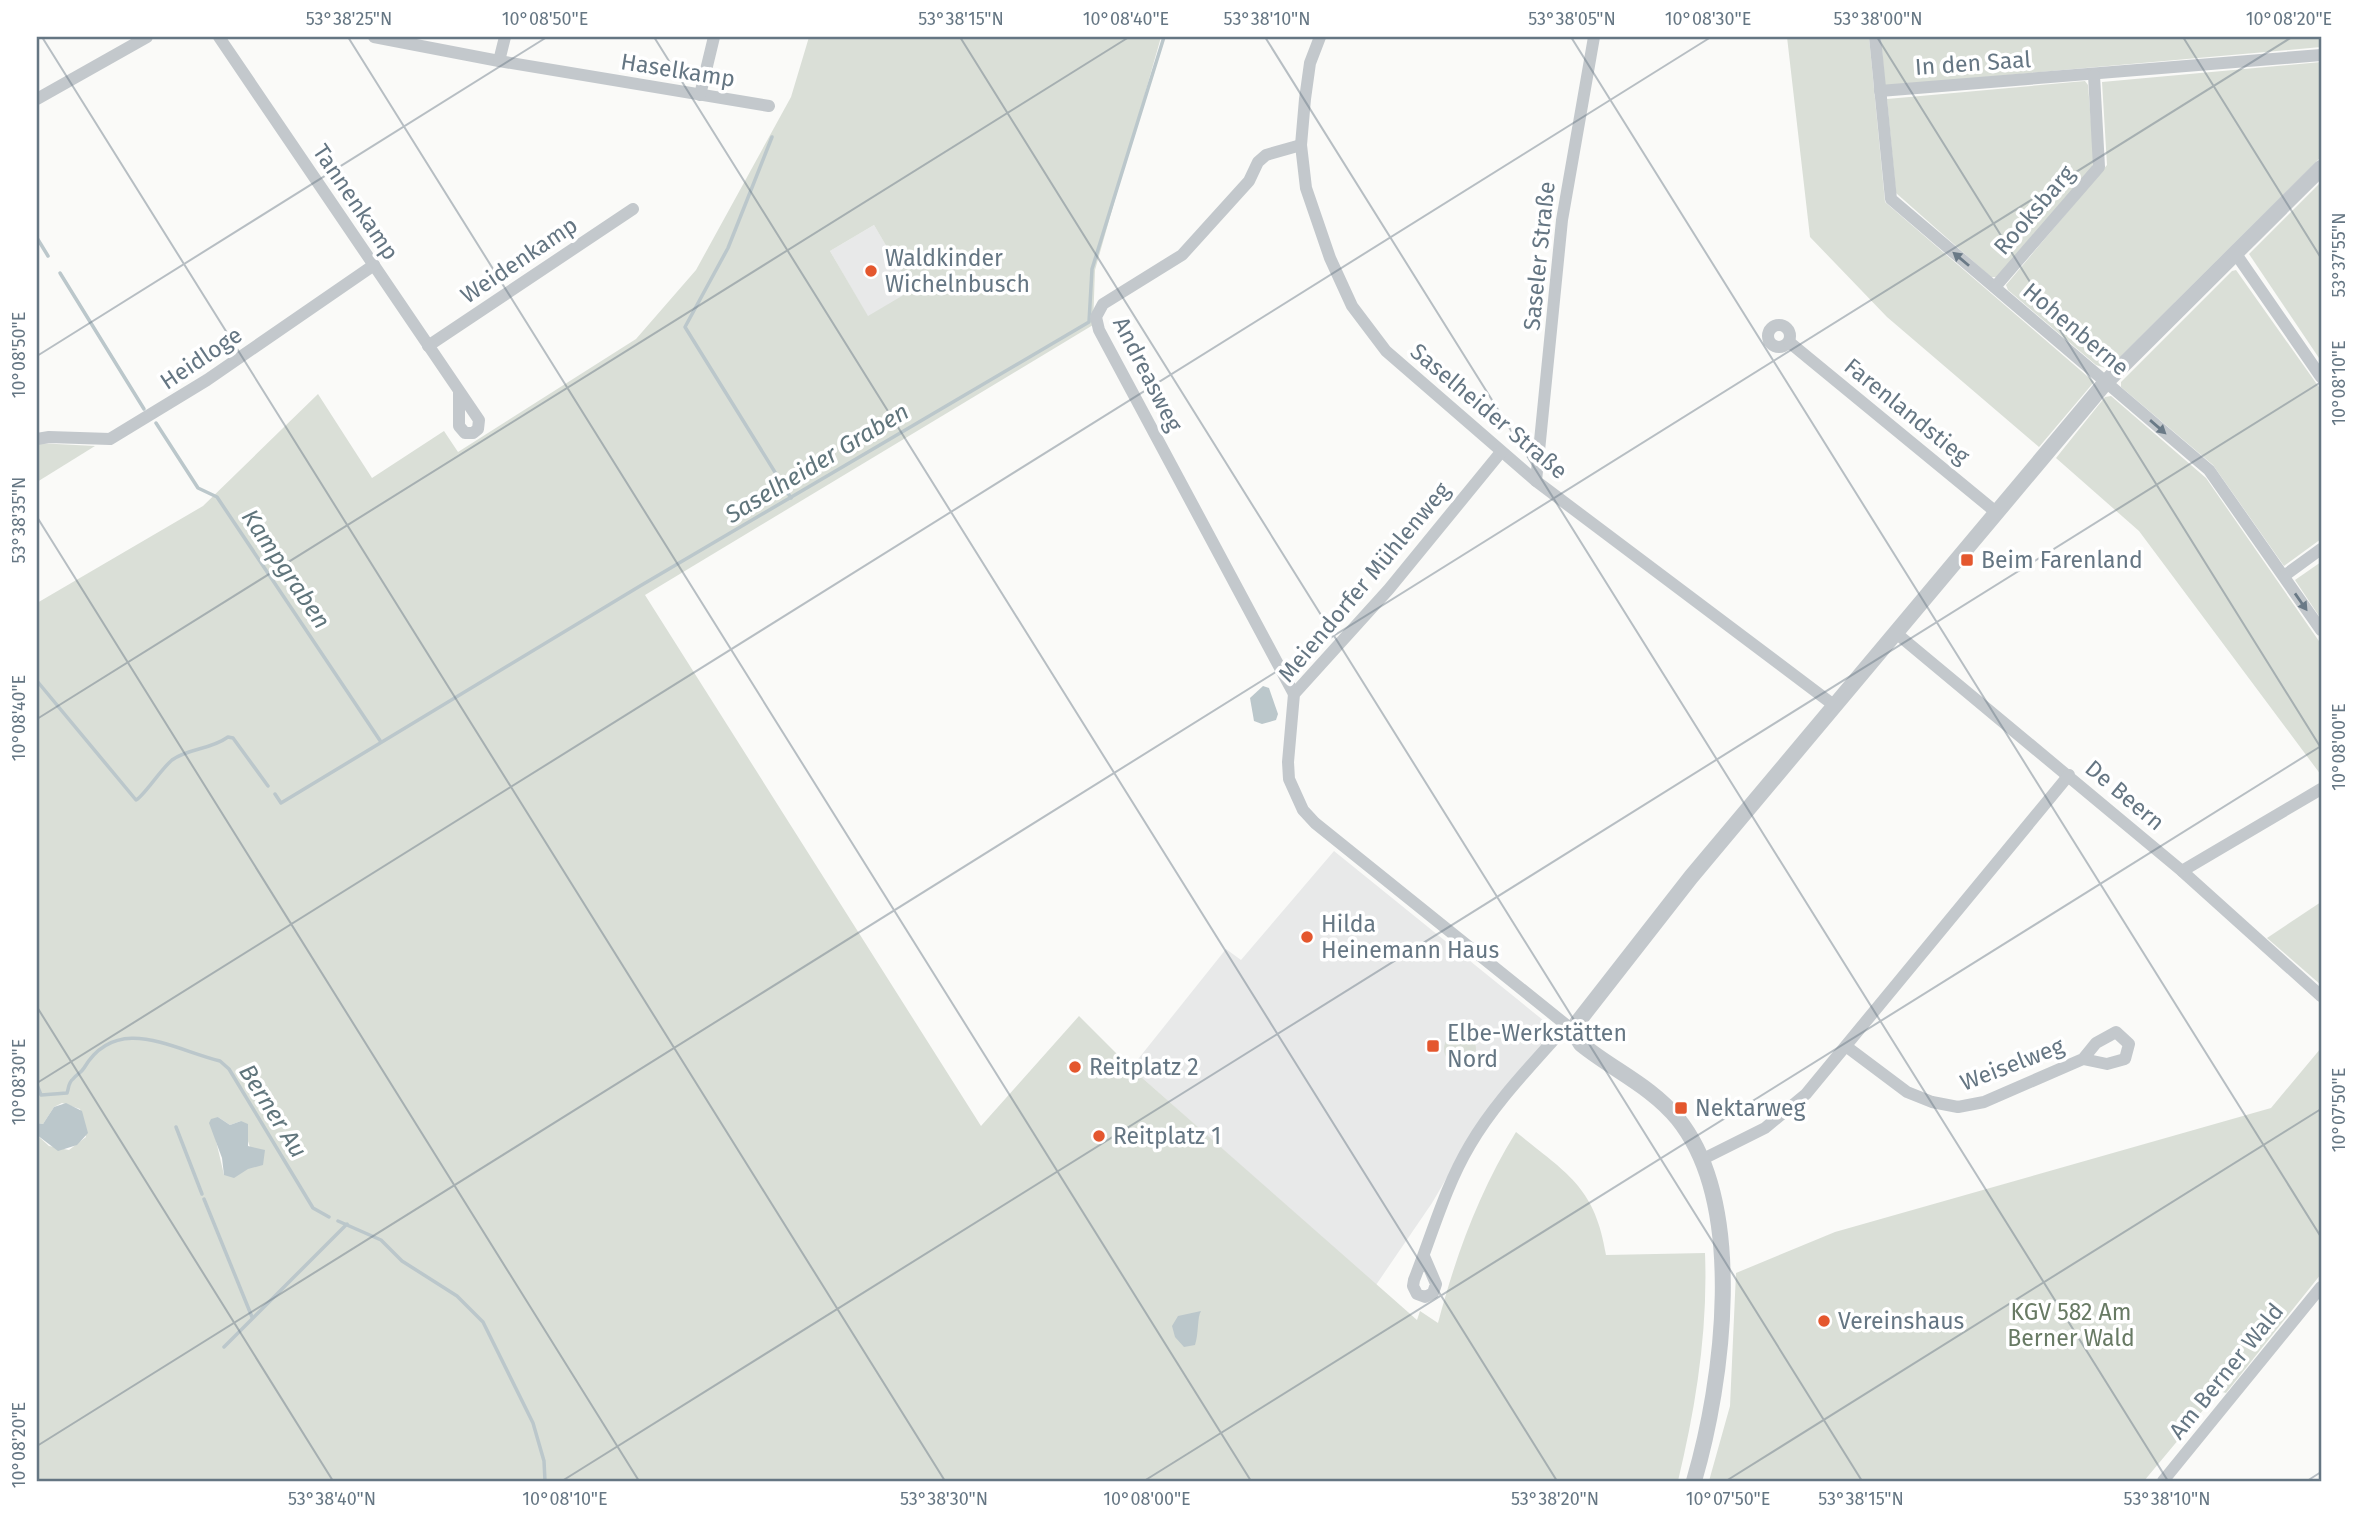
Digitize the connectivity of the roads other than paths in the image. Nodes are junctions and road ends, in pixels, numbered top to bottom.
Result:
1 (147, 37) edge
2 (219, 37) edge
3 (374, 37) edge
4 (505, 37) edge
5 (714, 37) edge
6 (1320, 37) edge
7 (1594, 37) edge
8 (1875, 37) edge
9 (2321, 55) edge
10 (499, 61) junction
11 (2094, 75) junction
12 (1880, 91) junction
13 (700, 96) junction
14 (37, 99) edge
15 (768, 106) dead end
16 (1301, 145) junction
17 (2321, 167) edge
18 (632, 209) dead end
19 (2236, 254) junction
20 (374, 265) junction
21 (1995, 287) junction
22 (1789, 342) dead end
23 (428, 346) junction
24 (2321, 377) edge
25 (2106, 382) junction
26 (459, 391) dead end
27 (37, 439) edge
28 (1501, 452) junction
29 (1536, 481) junction
30 (1997, 513) junction
31 (2321, 549) edge
32 (2284, 576) junction
33 (2321, 630) edge
34 (1896, 633) junction
35 (1294, 694) junction
36 (1835, 706) junction
37 (2069, 775) junction
38 (2321, 789) edge
39 (2182, 871) junction
40 (2321, 996) edge
41 (1570, 1030) junction
42 (1847, 1047) junction
43 (2083, 1059) dead end
44 (1703, 1159) junction
45 (1424, 1256) dead end
46 (2321, 1287) edge
47 (1694, 1481) edge
48 (2163, 1481) edge

1 - 14 street
2 - 20 street, Tannenkamp
3 - 10 street, Haselkamp
4 - 10 street
5 - 13 street
6 - 16 street, Saselheider Straße
7 - 29 street, Saseler Straße
8 - 12 street, Hohenberne
9 - 11 street, In den Saal
10 - 13 street, Haselkamp
11 - 12 street, In den Saal
11 - 21 street, Rooksbarg
21 -> 12 street, Hohenberne
13 - 15 street, Haselkamp
16 - 28 street, Saselheider Straße
16 - 35 street, Andreasweg
17 - 19 street
18 - 23 street, Weidenkamp
19 - 24 street
19 - 25 street
20 - 23 street, Tannenkamp
20 - 27 street, Heidloge
21 - 25 street, Hohenberne
22 - 30 street, Farenlandstieg
23 - 26 street, Tannenkamp
25 - 30 street
25 -> 32 street, Hohenberne
28 - 29 street, Saselheider Straße
28 - 35 street, Meiendorfer Mühlenweg
29 - 36 street, Saselheider Straße
30 - 34 street
31 - 32 street
32 -> 33 street, Hohenberne
34 - 36 street
34 - 37 street, De Beern
35 - 41 street, Meiendorfer Mühlenweg
36 - 41 street
37 - 39 street, De Beern
37 - 42 street
38 - 39 street
39 - 40 street, De Beern
41 - 44 street, Meiendorfer Mühlenweg
41 - 45 street
42 - 43 street, Weiselweg
42 - 44 street
44 - 47 street, Meiendorfer Mühlenweg
46 - 48 street, Am Berner Wald

